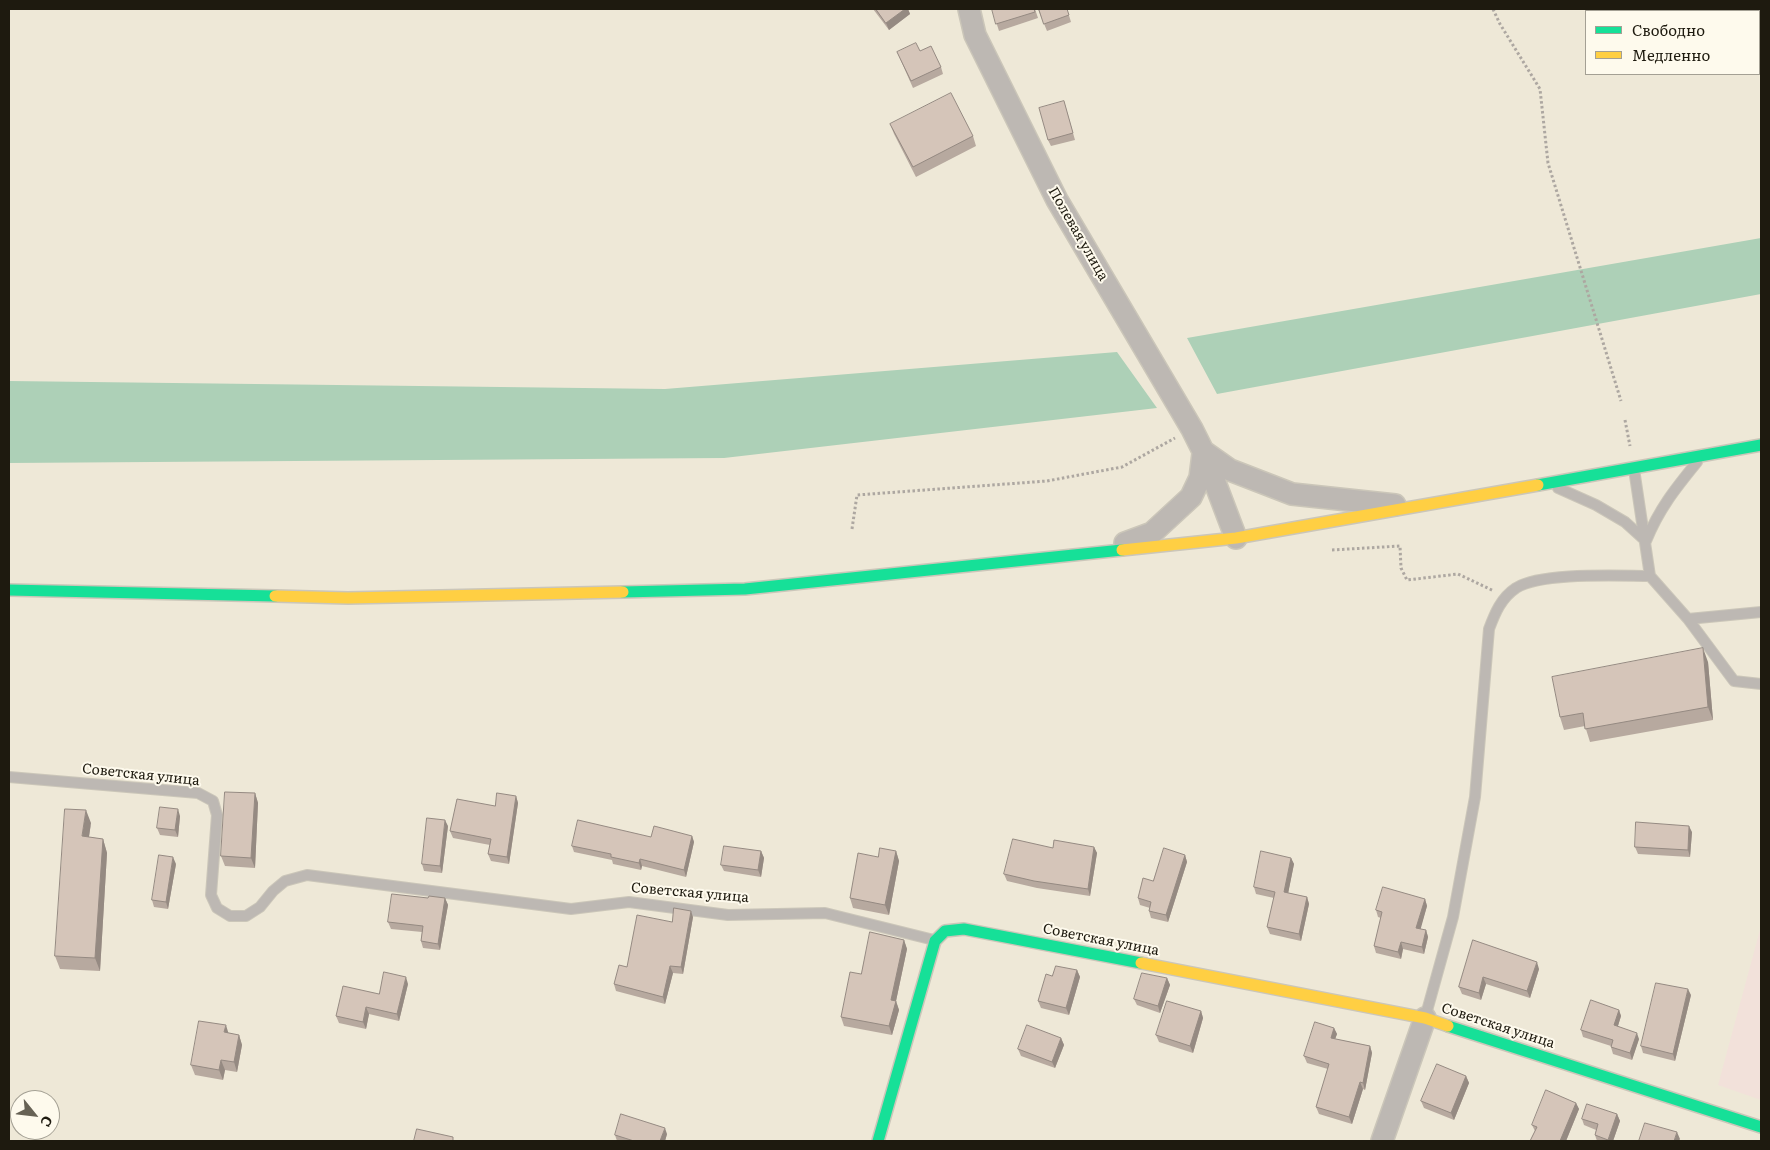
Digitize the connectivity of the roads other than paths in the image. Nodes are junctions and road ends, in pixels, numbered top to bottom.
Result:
1 (969, 9) edge
2 (1761, 445) edge
3 (1203, 451) junction
4 (1702, 456) junction
5 (1634, 468) junction
6 (1548, 484) junction
7 (1420, 507) junction
8 (1236, 538) junction
9 (1646, 541) junction
10 (1103, 553) junction
11 (1650, 576) junction
12 (9, 590) edge
13 (1761, 612) edge
14 (1688, 619) junction
15 (1761, 684) edge
16 (9, 777) edge
17 (935, 941) junction
18 (1425, 1018) junction
19 (1761, 1127) edge
20 (878, 1141) edge
21 (1382, 1141) edge

1 - 3 street, Полевая улица
2 - 4 main road
3 - 7 street
3 - 8 street, Полевая улица
3 - 10 street
4 - 5 main road
4 - 9 lane
5 - 6 main road
5 - 9 lane
6 - 7 main road
6 - 9 lane
7 - 8 main road
8 - 10 main road
9 - 11 lane
10 - 12 main road
11 - 14 lane
11 - 18 lane
13 - 14 lane
14 - 15 lane
16 - 17 lane, Советская улица
17 - 18 main road, Советская улица
17 - 20 main road
18 - 19 main road, Советская улица
18 - 21 street

